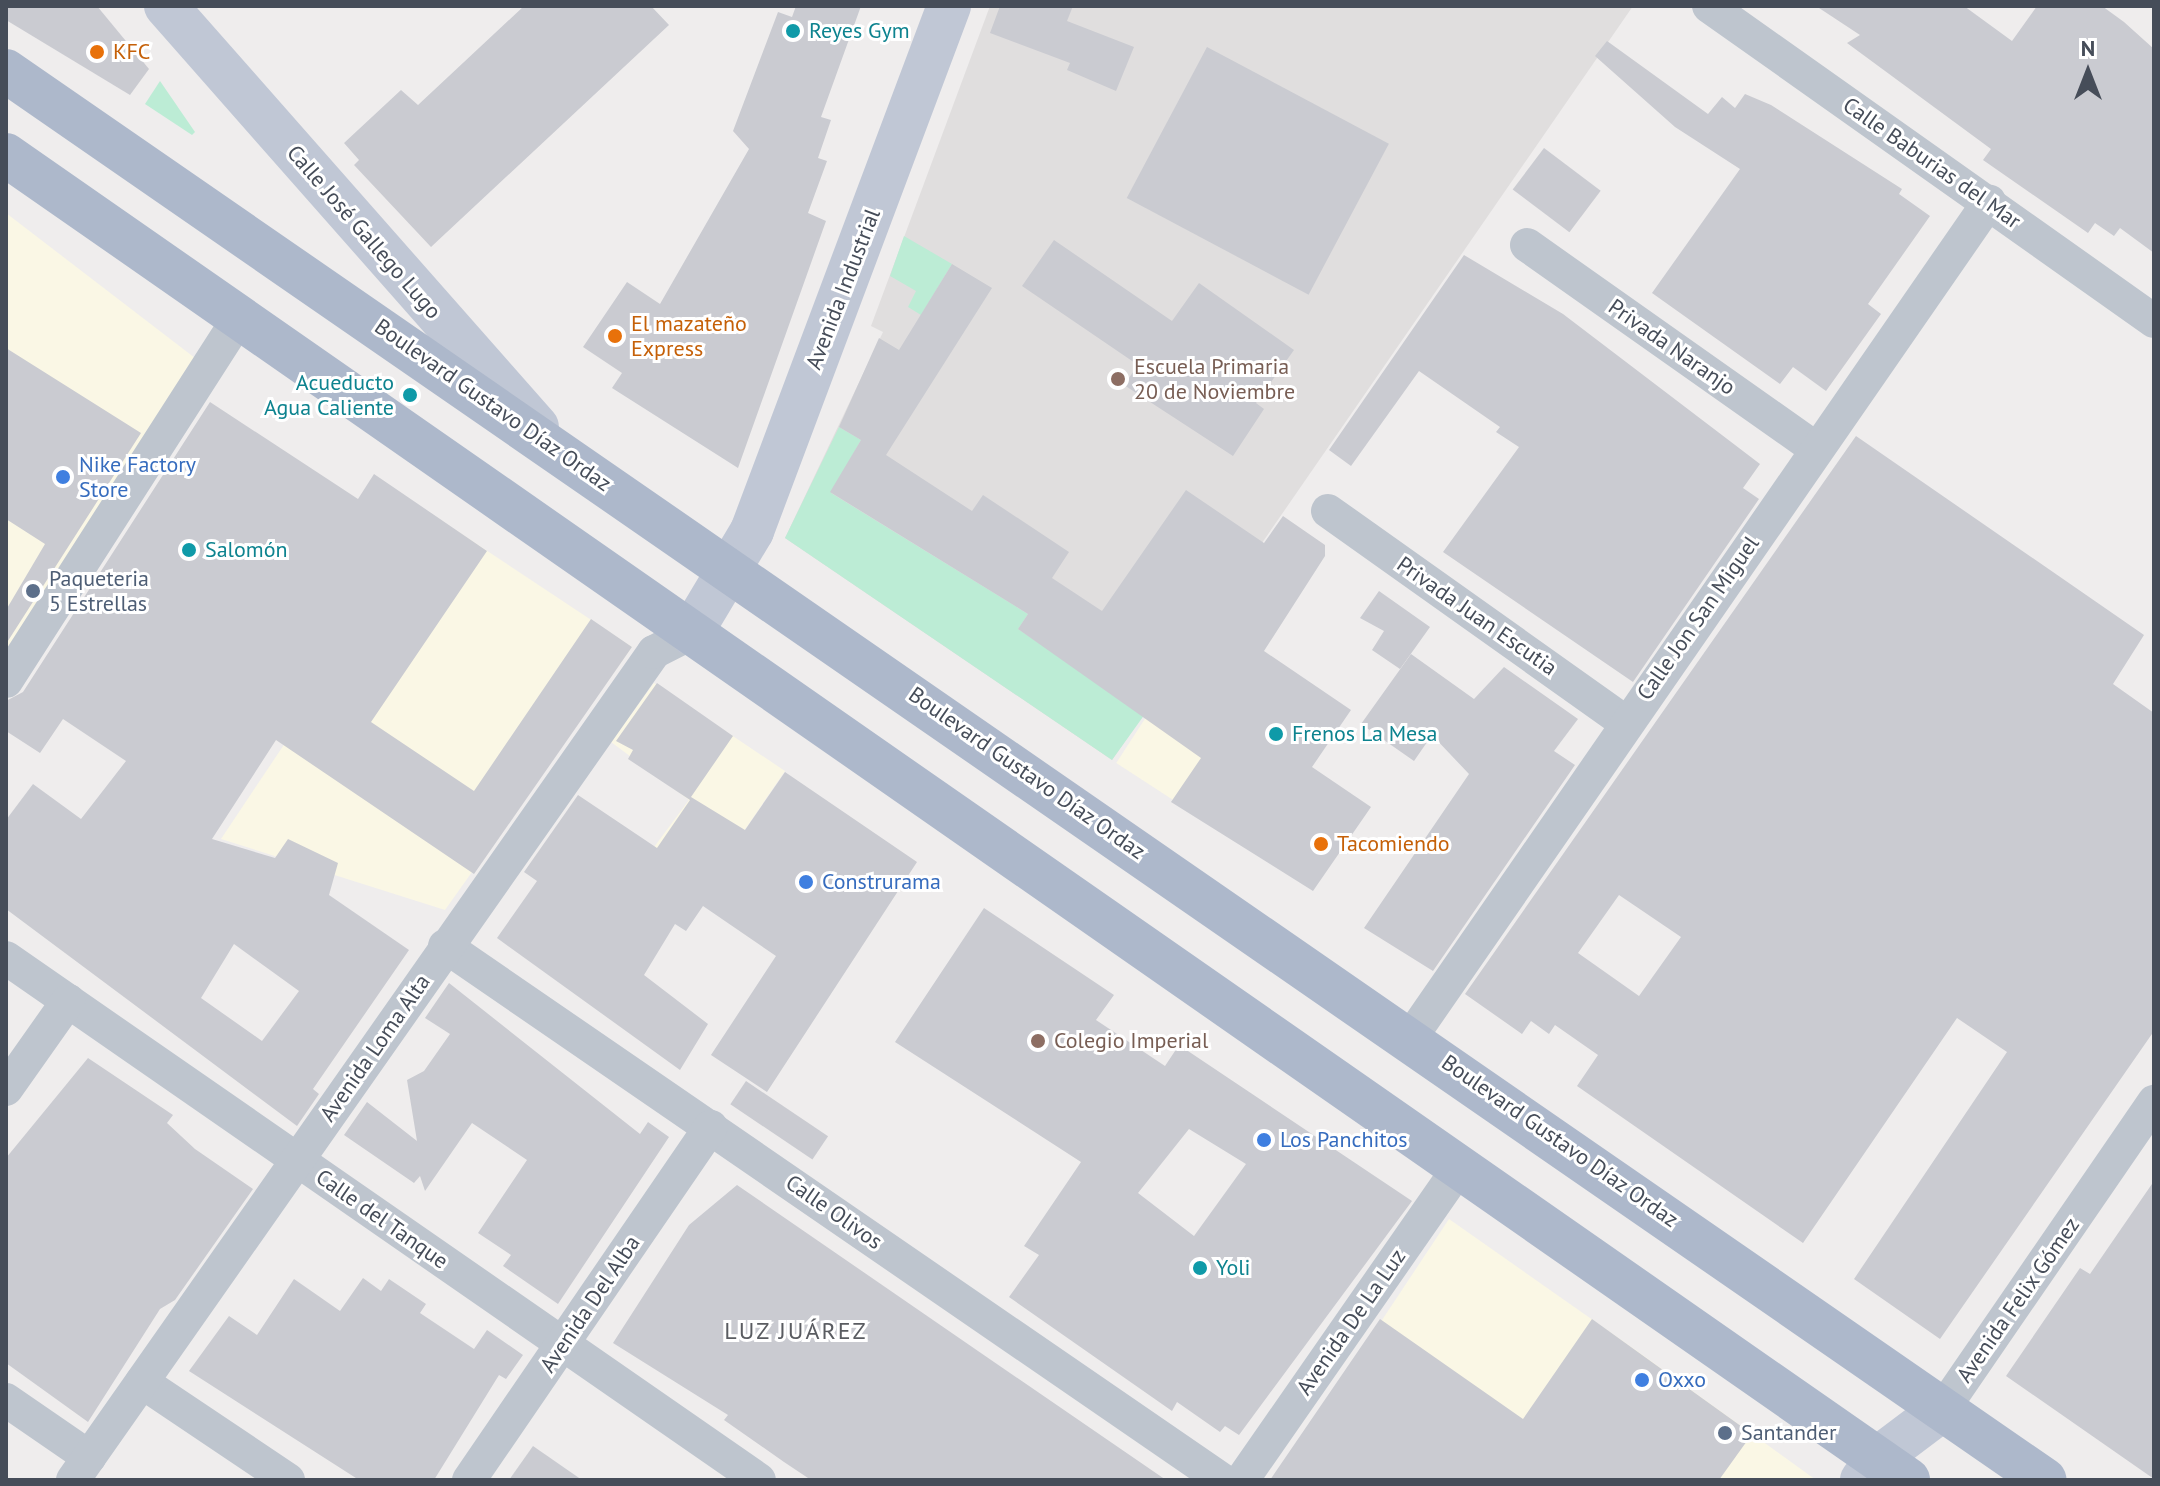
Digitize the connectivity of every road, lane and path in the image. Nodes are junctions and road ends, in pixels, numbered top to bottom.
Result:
1 (166, 6) edge
2 (949, 6) edge
3 (1709, 6) edge
4 (6, 71) edge
5 (6, 155) edge
6 (1989, 202) junction
7 (1527, 245) dead end
8 (238, 319) junction
9 (2154, 321) edge
10 (1816, 449) junction
11 (563, 456) junction
12 (1328, 511) dead end
13 (733, 571) junction
14 (691, 633) junction
15 (6, 681) edge
16 (1625, 722) junction
17 (445, 946) junction
18 (6, 958) edge
19 (68, 1001) junction
20 (1411, 1037) junction
21 (6, 1089) edge
22 (2154, 1102) edge
23 (711, 1127) junction
24 (297, 1160) junction
25 (1461, 1165) junction
26 (563, 1344) junction
27 (142, 1382) junction
28 (6, 1400) edge
29 (1943, 1409) junction
30 (81, 1469) edge
31 (1882, 1473) edge
32 (288, 1480) edge
33 (469, 1480) edge
34 (759, 1480) edge
35 (1222, 1480) edge
36 (1242, 1480) edge
37 (2045, 1480) edge

1 - 11 main road, Calle José Gallego Lugo
2 - 13 main road, Avenida Industrial
3 - 6 street, Calle Baburias del Mar
4 - 11 main road, Boulevard Gustavo Díaz Ordaz
5 - 8 main road
6 - 9 street, Calle Baburias del Mar
6 - 10 street, Calle Jon San Miguel
7 - 10 street, Privada Naranjo
8 - 14 main road
8 - 15 street
10 - 16 street, Calle Jon San Miguel
11 - 13 main road, Boulevard Gustavo Díaz Ordaz
12 - 16 street, Privada Juan Escutia
13 - 14 main road, Avenida Industrial
13 - 20 main road, Boulevard Gustavo Díaz Ordaz
14 - 17 street, Avenida Loma Alta
14 - 25 main road
16 - 20 street, Calle Jon San Miguel
17 - 23 street, Calle Olivos
17 - 24 street, Avenida Loma Alta
18 - 19 street, Calle del Tanque
19 - 21 street
19 - 24 street, Calle del Tanque
20 - 29 main road, Boulevard Gustavo Díaz Ordaz
22 - 29 street, Avenida Felix Gómez
23 - 26 street, Avenida Del Alba
23 - 35 street, Calle Olivos
24 - 26 street, Calle del Tanque
24 - 27 street, Avenida Loma Alta
25 - 31 main road
25 - 36 street, Avenida De La Luz
26 - 33 street, Avenida Del Alba
26 - 34 street, Calle del Tanque
27 - 30 street, Avenida Loma Alta
27 - 32 street
28 - 30 street
29 - 31 main road, Avenida Felix Gómez
29 - 37 main road, Boulevard Gustavo Díaz Ordaz

